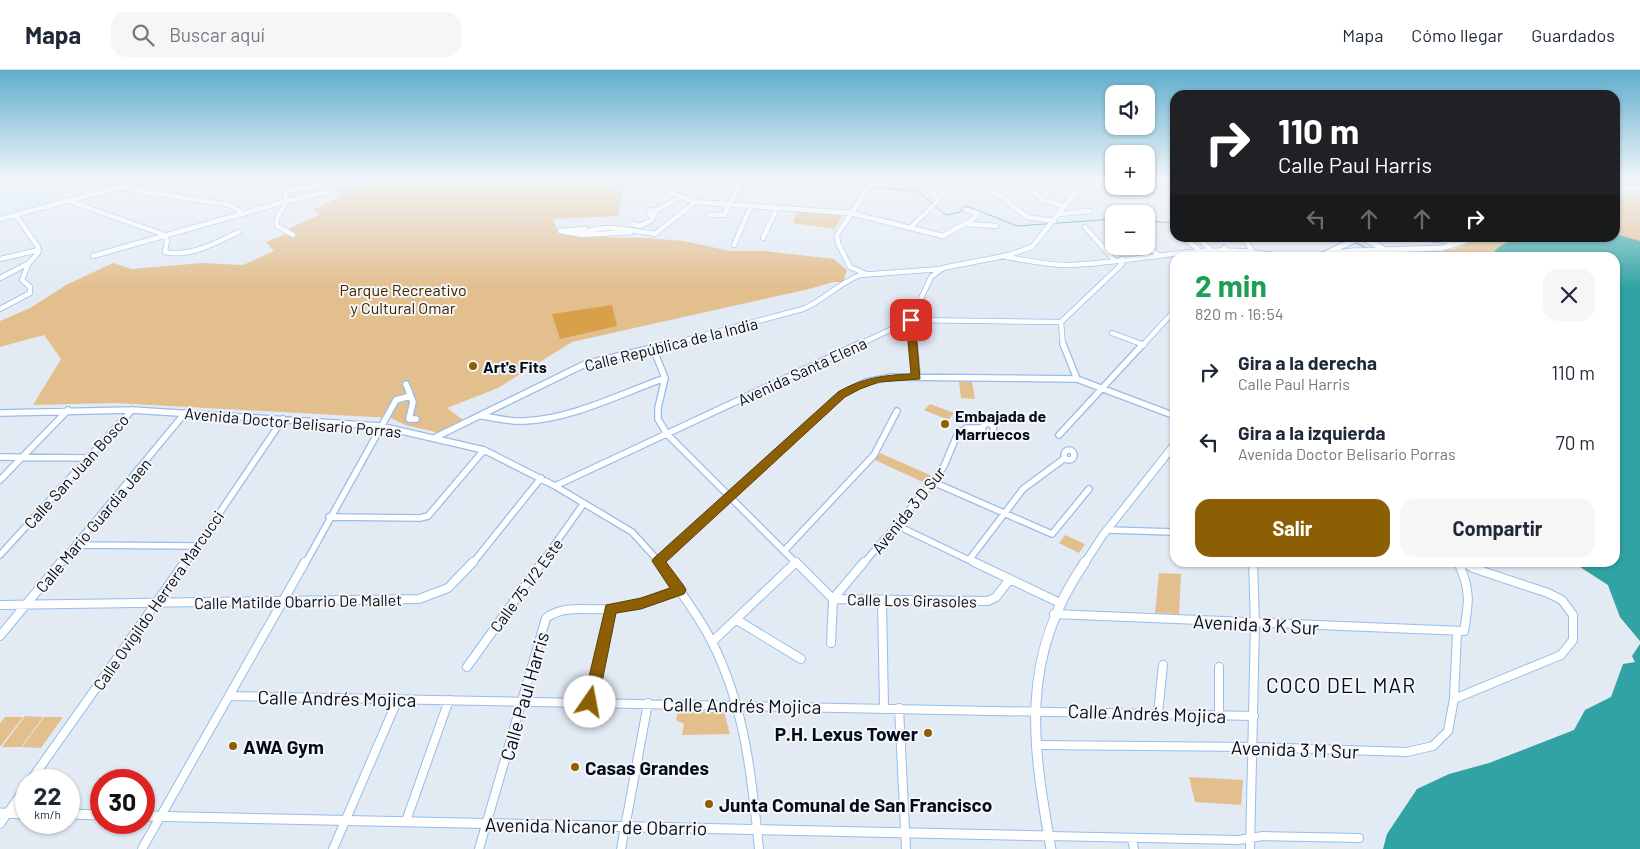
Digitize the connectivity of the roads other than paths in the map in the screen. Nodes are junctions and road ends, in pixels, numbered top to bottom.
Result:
1 (15, 215) edge
2 (16, 215) edge
3 (110, 215) edge
4 (239, 215) edge
5 (279, 215) edge
6 (653, 215) edge
7 (678, 215) edge
8 (747, 215) edge
9 (774, 215) edge
10 (849, 215) edge
11 (859, 215) edge
12 (924, 215) edge
13 (977, 215) edge
14 (1025, 215) edge
15 (1058, 215) edge
16 (0, 219) edge
17 (1052, 223) junction
18 (632, 224) dead end
19 (965, 224) junction
20 (996, 226) dead end
21 (1085, 227) dead end
22 (910, 228) junction
23 (585, 230) junction
24 (239, 232) dead end
25 (641, 232) junction
26 (165, 235) junction
27 (293, 235) dead end
28 (579, 235) junction
29 (763, 238) dead end
30 (1189, 242) edge
31 (1202, 242) edge
32 (1247, 242) edge
33 (1351, 242) edge
34 (1365, 242) edge
35 (1435, 242) edge
36 (1463, 242) edge
37 (734, 245) dead end
38 (1029, 248) junction
39 (1209, 248) junction
40 (1435, 248) junction
41 (1198, 249) junction
42 (1251, 249) junction
43 (39, 250) junction
44 (1225, 250) joint
45 (1396, 250) junction
46 (1170, 252) edge
47 (1173, 252) edge
48 (1263, 252) edge
49 (1329, 252) edge
50 (1346, 252) edge
51 (1157, 254) joint
52 (93, 256) dead end
53 (999, 257) junction
54 (0, 259) edge
55 (1122, 259) junction
56 (1114, 260) junction
57 (1033, 261) junction
58 (29, 263) junction
59 (850, 267) junction
60 (943, 268) junction
61 (922, 270) junction
62 (870, 274) junction
63 (931, 277) junction
64 (0, 278) edge
65 (852, 278) junction
66 (0, 309) edge
67 (1170, 316) edge
68 (911, 320) junction
69 (1061, 322) junction
70 (1112, 332) dead end
71 (1144, 345) junction
72 (653, 348) junction
73 (917, 376) junction
74 (666, 378) junction
75 (1078, 379) junction
76 (406, 384) dead end
77 (1104, 387) junction
78 (410, 396) junction
79 (68, 410) junction
80 (132, 410) junction
81 (897, 411) dead end
82 (0, 413) edge
83 (185, 413) junction
84 (1170, 414) edge
85 (481, 416) junction
86 (282, 419) junction
87 (416, 419) dead end
88 (380, 426) junction
89 (980, 428) dead end
90 (667, 434) junction
91 (1060, 435) dead end
92 (436, 438) junction
93 (484, 450) junction
94 (1170, 450) edge
95 (0, 457) edge
96 (22, 458) junction
97 (87, 458) junction
98 (1065, 458) dead end
99 (541, 478) junction
100 (0, 480) edge
101 (933, 482) junction
102 (555, 486) junction
103 (1089, 489) dead end
104 (729, 497) junction
105 (584, 503) junction
106 (1005, 513) junction
107 (329, 517) junction
108 (896, 525) junction
109 (1108, 530) junction
110 (1170, 532) edge
111 (76, 545) junction
112 (197, 546) junction
113 (784, 551) junction
114 (0, 555) edge
115 (969, 560) junction
116 (659, 561) junction
117 (795, 562) junction
118 (1253, 567) edge
119 (1460, 567) edge
120 (1472, 567) edge
121 (1010, 579) junction
122 (679, 590) junction
123 (833, 599) junction
124 (882, 600) junction
125 (284, 601) junction
126 (1060, 603) junction
127 (156, 604) junction
128 (0, 605) edge
129 (27, 605) junction
130 (610, 609) junction
131 (1054, 614) junction
132 (737, 620) junction
133 (1255, 624) junction
134 (1457, 632) junction
135 (0, 636) edge
136 (712, 642) junction
137 (830, 643) dead end
138 (801, 659) dead end
139 (1163, 665) dead end
140 (467, 667) dead end
141 (1219, 667) dead end
142 (230, 696) junction
143 (398, 699) junction
144 (1454, 699) junction
145 (448, 700) junction
146 (523, 701) junction
147 (590, 702) junction
148 (648, 704) junction
149 (737, 705) junction
150 (884, 707) junction
151 (899, 708) junction
152 (1034, 710) junction
153 (1158, 713) junction
154 (1219, 715) junction
155 (1254, 716) junction
156 (1036, 745) junction
157 (1253, 748) junction
158 (39, 769) edge
159 (15, 800) edge
160 (4, 813) edge
161 (155, 816) edge
162 (161, 816) junction
163 (345, 820) junction
164 (406, 821) junction
165 (486, 823) junction
166 (0, 824) edge
167 (625, 827) junction
168 (758, 830) junction
169 (905, 833) junction
170 (1049, 836) junction
171 (1132, 838) junction
172 (1250, 838) junction
173 (1359, 838) dead end
174 (142, 849) edge
175 (333, 849) edge
176 (479, 849) edge
177 (621, 849) edge
178 (759, 849) edge
179 (906, 849) edge
180 (1051, 849) edge
181 (1134, 849) edge
182 (1250, 849) edge

1 - 16 street
2 - 43 street
3 - 26 street
4 - 26 street
5 - 27 street
6 - 18 street
7 - 25 street
8 - 37 street
9 - 29 street
10 - 59 street
11 - 22 street
12 - 22 street
13 - 19 street
14 - 17 street
15 - 17 street
17 - 38 street
19 - 20 street
19 - 22 street
21 - 56 street
23 - 25 street
23 - 28 street
23 - 28 street
24 - 26 street
25 - 28 street
26 - 52 street
30 - 41 street
31 - 39 street
32 - 42 street
33 - 49 main road
34 - 45 main road
35 - 40 main road
36 - 40 main road
38 - 53 street
38 - 57 street
39 - 41 street
39 - 44 street
40 - 45 main road
41 - 47 street
42 - 44 street
42 - 48 street
43 - 54 street
43 - 58 street
45 - 50 main road
46 - 51 street
51 - 55 street
53 - 57 street
53 - 60 street
55 - 56 street
55 - 69 street
56 - 57 street
58 - 64 street
58 - 66 street
59 - 62 street, Calle República de la India
59 - 65 street
60 - 61 street, Calle República de la India
60 - 63 street
61 - 62 street, Calle República de la India
61 - 63 street
62 - 65 street, Calle República de la India
63 - 68 street
65 - 72 street, Calle República de la India
67 - 71 street
68 - 69 street
68 - 73 street
68 - 90 street, Avenida Santa Elena
69 - 75 street
70 - 71 street
71 - 77 street
72 - 74 street
72 - 85 street, Calle República de la India
73 - 75 street
73 - 104 street
74 - 85 street
74 - 90 street
75 - 77 street
76 - 78 street
77 - 84 street
77 - 91 street
78 - 87 street
78 - 88 street
79 - 80 street, Avenida Doctor Belisario Porras
79 - 82 street, Avenida Doctor Belisario Porras
79 - 96 street
80 - 83 street, Avenida Doctor Belisario Porras
80 - 97 street, Calle San Juan Bosco
81 - 113 street
83 - 86 street, Avenida Doctor Belisario Porras
83 - 111 street, Calle Mario Guardia Jaen
85 - 92 street, Calle República de la India
86 - 88 street, Avenida Doctor Belisario Porras
86 - 112 street, Calle Ovigildo Herrera Marcucci
88 - 92 street, Avenida Doctor Belisario Porras
88 - 107 street
89 - 101 street, Avenida 3 D Sur
90 - 102 street, Avenida Santa Elena
90 - 104 street
92 - 93 street, Avenida Doctor Belisario Porras
93 - 99 street, Avenida Doctor Belisario Porras
93 - 107 street
94 - 109 main road
95 - 96 street
96 - 97 street
96 - 100 street
97 - 114 street, Calle San Juan Bosco
98 - 106 street
99 - 102 street, Avenida Doctor Belisario Porras
99 - 125 street, Calle Matilde Obarrio De Mallet
101 - 106 street
101 - 108 street, Avenida 3 D Sur
102 - 105 street, Avenida Doctor Belisario Porras
103 - 106 street
104 - 113 street
104 - 116 street
105 - 116 street, Avenida Doctor Belisario Porras
105 - 140 street, Calle 75 1/2 Este
106 - 115 street
107 - 125 street
108 - 115 street
108 - 123 street, Avenida 3 D Sur
109 - 110 street
109 - 126 main road
111 - 112 street
111 - 129 street, Calle Mario Guardia Jaen
112 - 127 street, Calle Ovigildo Herrera Marcucci
113 - 117 street
115 - 121 street
116 - 122 street, Avenida Doctor Belisario Porras
117 - 123 street
117 - 132 street
118 - 133 street
119 - 134 street
120 - 144 street
121 - 124 street, Calle Los Girasoles
121 - 126 street
122 - 130 street, Calle Paul Harris
122 - 136 street, Avenida Doctor Belisario Porras
123 - 124 street, Calle Los Girasoles
123 - 137 street
124 - 150 street
125 - 127 street, Calle Matilde Obarrio De Mallet
125 - 142 street
126 - 131 main road
127 - 129 street, Calle Matilde Obarrio De Mallet
127 - 158 street, Calle Ovigildo Herrera Marcucci
128 - 129 street, Calle Matilde Obarrio De Mallet
129 - 135 street, Calle Mario Guardia Jaen
130 - 146 street, Calle Paul Harris
130 - 147 street
131 - 133 street, Avenida 3 K Sur
131 - 152 main road
132 - 136 street
132 - 138 street
133 - 134 street, Avenida 3 K Sur
133 - 155 street
134 - 144 street, Avenida 3 M Sur
136 - 149 street, Avenida Doctor Belisario Porras
139 - 153 street
141 - 154 street
142 - 143 street, Calle Andrés Mojica
142 - 162 street
143 - 145 street, Calle Andrés Mojica
143 - 163 street
144 - 157 street, Avenida 3 M Sur
145 - 146 street, Calle Andrés Mojica
145 - 164 street
146 - 147 street, Calle Andrés Mojica
146 - 165 street, Calle Paul Harris
147 - 148 street, Calle Andrés Mojica
148 - 149 street, Calle Andrés Mojica
148 - 167 street
149 - 150 street, Calle Andrés Mojica
149 - 168 street, Avenida Doctor Belisario Porras
150 - 151 street, Calle Andrés Mojica
151 - 152 street, Calle Andrés Mojica
151 - 169 street
152 - 153 street, Calle Andrés Mojica
152 - 156 main road
153 - 154 street, Calle Andrés Mojica
154 - 155 street, Calle Andrés Mojica
155 - 157 street
156 - 157 street, Avenida 3 M Sur
156 - 170 main road
157 - 172 street
159 - 160 street
160 - 166 street
161 - 162 main road, Avenida Nicanor de Obarrio
162 - 163 main road, Avenida Nicanor de Obarrio
162 - 174 street
163 - 164 main road, Avenida Nicanor de Obarrio
163 - 175 street
164 - 165 main road, Avenida Nicanor de Obarrio
165 - 167 main road, Avenida Nicanor de Obarrio
165 - 176 street, Calle Paul Harris
167 - 168 main road, Avenida Nicanor de Obarrio
167 - 177 street
168 - 169 main road, Avenida Nicanor de Obarrio
168 - 178 street, Avenida Doctor Belisario Porras
169 - 170 main road, Avenida Nicanor de Obarrio
169 - 179 street
170 - 171 street
170 - 180 main road
171 - 172 street
171 - 181 street
172 - 173 street
172 - 182 street

